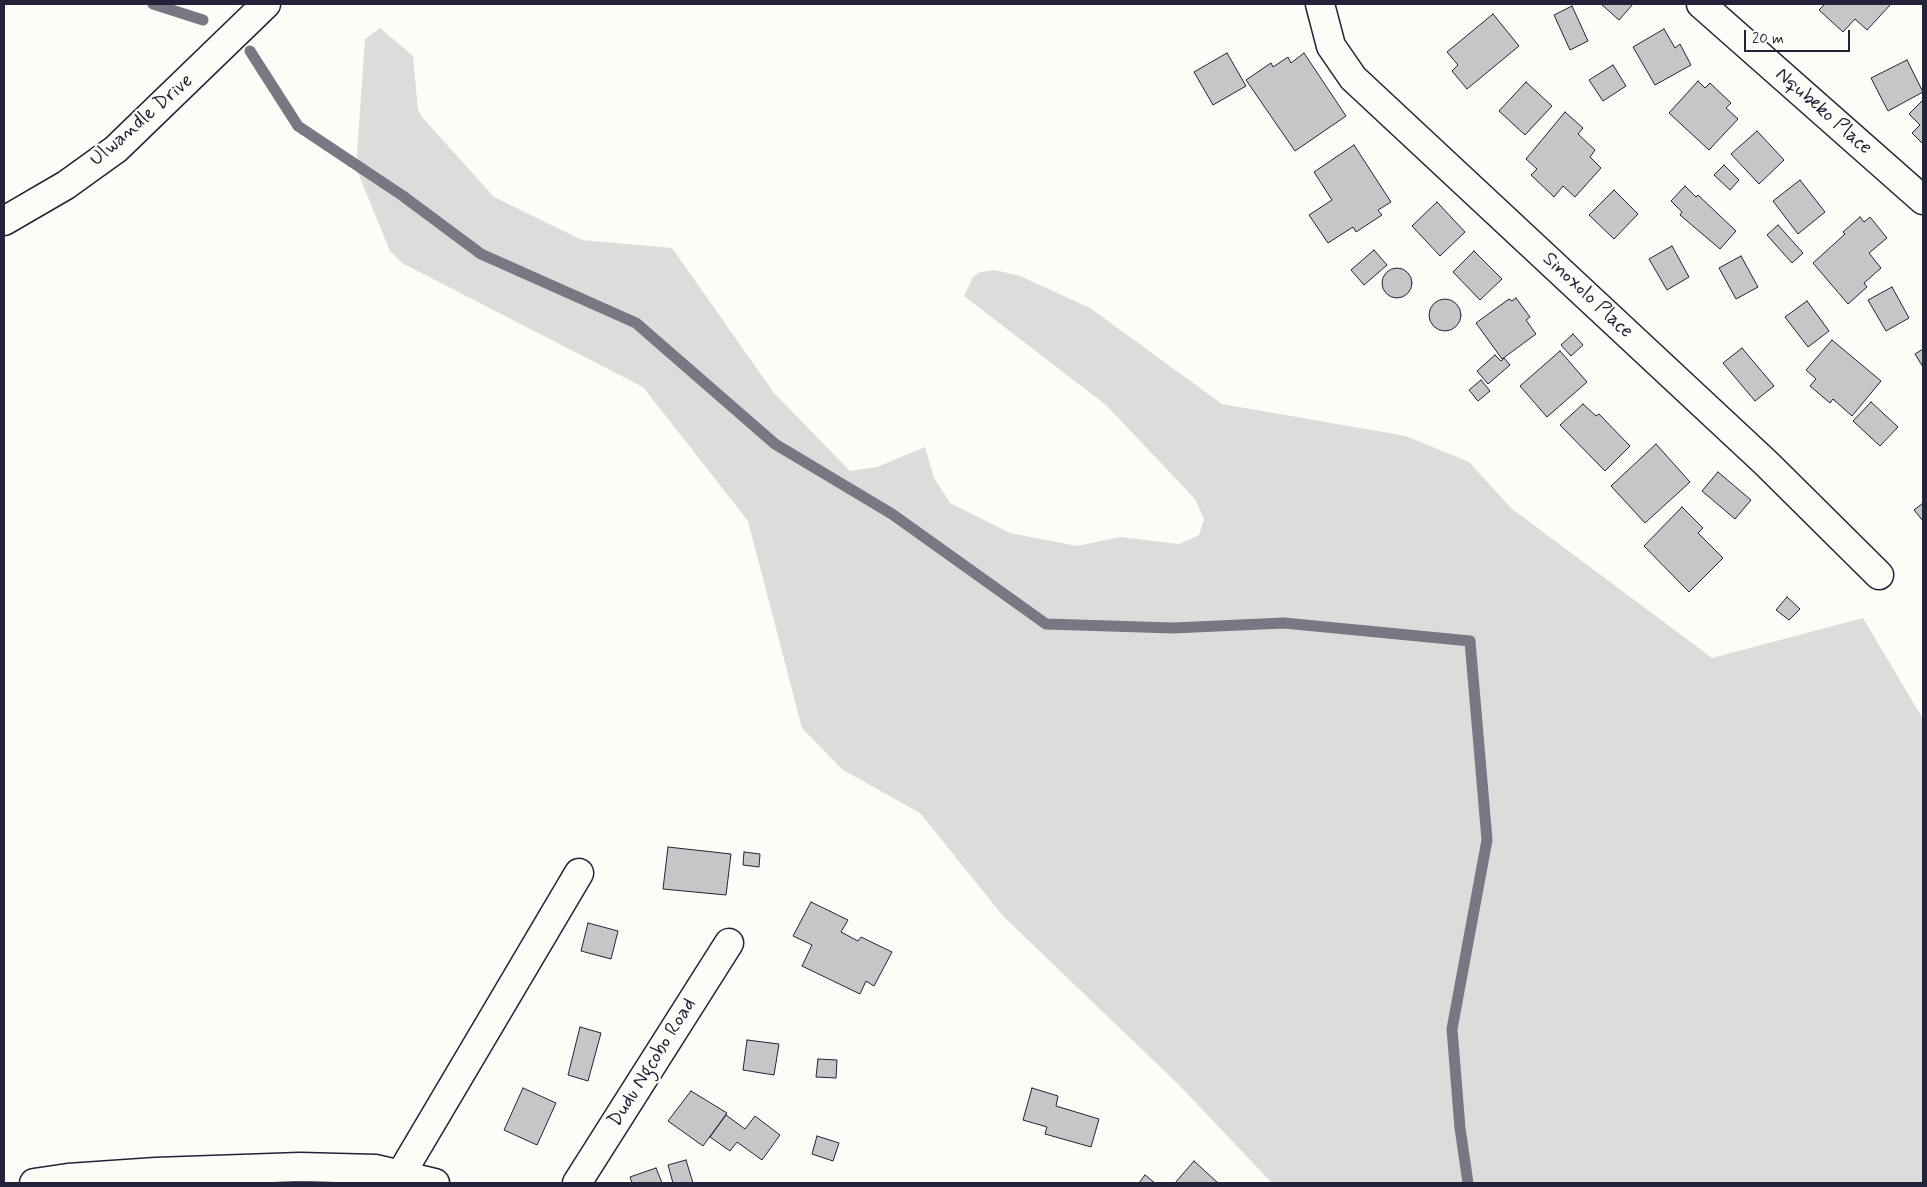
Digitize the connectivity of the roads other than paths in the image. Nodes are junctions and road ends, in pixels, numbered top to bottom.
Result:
1 (266, 4) edge
2 (1320, 4) edge
3 (1701, 4) edge
4 (1923, 200) edge
5 (4, 221) edge
6 (1879, 575) dead end
7 (579, 873) dead end
8 (729, 943) dead end
9 (401, 1174) junction
10 (34, 1183) edge
11 (435, 1183) edge
12 (577, 1183) edge

1 - 5 street, Ulwandle Drive
2 - 6 street, Sinoxolo Place
3 - 4 street, Nqubeko Place
7 - 9 street
8 - 12 street, Dudu Ngcobo Road
9 - 10 street
9 - 11 street

